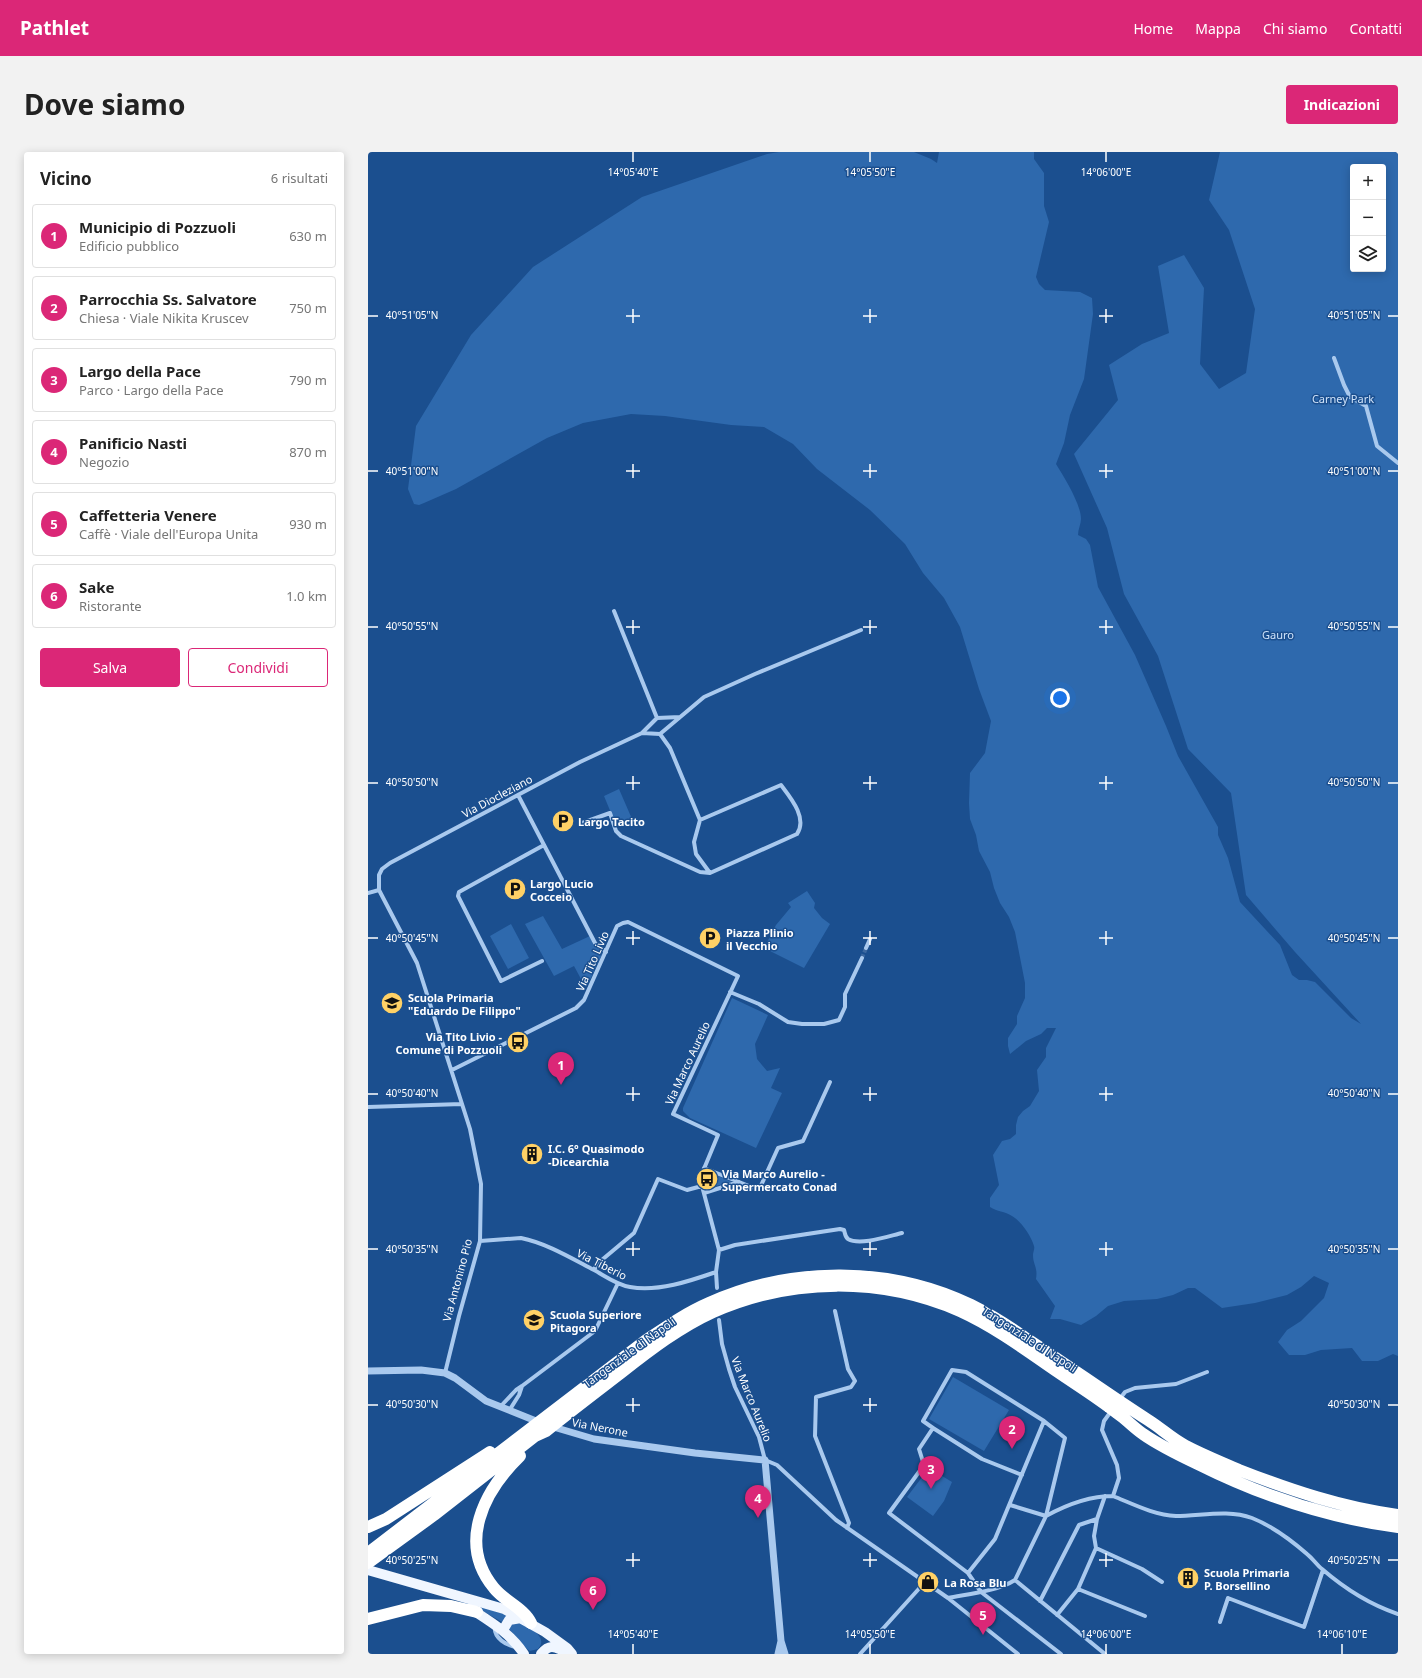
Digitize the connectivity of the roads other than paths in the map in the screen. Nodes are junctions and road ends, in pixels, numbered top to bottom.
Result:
1 (1334, 358) dead end
2 (1398, 463) edge
3 (614, 611) dead end
4 (861, 630) dead end
5 (680, 717) junction
6 (657, 718) junction
7 (642, 732) junction
8 (660, 734) junction
9 (518, 795) junction
10 (700, 820) junction
11 (582, 823) dead end
12 (544, 845) junction
13 (710, 872) junction
14 (379, 890) junction
15 (368, 893) edge
16 (870, 939) dead end
17 (866, 948) tunnel mouth
18 (606, 952) junction
19 (862, 958) tunnel mouth
20 (542, 961) dead end
21 (738, 976) joint
22 (730, 992) junction
23 (452, 1070) junction
24 (830, 1082) dead end
25 (462, 1104) junction
26 (368, 1107) edge
27 (704, 1168) junction
28 (739, 1182) junction
29 (702, 1186) junction
30 (704, 1193) junction
31 (902, 1233) dead end
32 (480, 1241) junction
33 (719, 1250) junction
34 (594, 1270) junction
35 (716, 1272) junction
36 (618, 1283) junction
37 (717, 1288) dead end
38 (835, 1311) dead end
39 (719, 1320) dead end
40 (368, 1371) edge
41 (1207, 1372) dead end
42 (445, 1373) junction
43 (522, 1386) junction
44 (499, 1408) junction
45 (509, 1411) junction
46 (561, 1412) junction
47 (1044, 1421) junction
48 (933, 1428) junction
49 (530, 1430) junction
50 (546, 1431) junction
51 (765, 1460) junction
52 (1022, 1474) junction
53 (1106, 1496) junction
54 (1113, 1496) junction
55 (1010, 1504) junction
56 (1398, 1515) edge
57 (1046, 1516) junction
58 (1097, 1519) junction
59 (1398, 1527) edge
60 (368, 1528) edge
61 (847, 1528) junction
62 (1096, 1548) junction
63 (375, 1551) edge
64 (368, 1563) edge
65 (368, 1570) edge
66 (1323, 1570) junction
67 (968, 1572) junction
68 (1015, 1580) junction
69 (925, 1582) junction
70 (1162, 1582) dead end
71 (422, 1587) junction
72 (1078, 1589) junction
73 (981, 1592) junction
74 (948, 1598) junction
75 (1040, 1601) junction
76 (477, 1612) junction
77 (1398, 1614) edge
78 (1057, 1615) junction
79 (1145, 1616) dead end
80 (368, 1619) edge
81 (526, 1621) junction
82 (1220, 1622) dead end
83 (499, 1630) junction
84 (781, 1641) junction
85 (522, 1651) edge
86 (540, 1654) edge
87 (572, 1654) edge
88 (778, 1654) edge
89 (786, 1654) edge
90 (860, 1654) edge
91 (1018, 1654) edge
92 (1060, 1654) edge
93 (1105, 1654) edge

1 - 2 street
3 - 6 street
4 - 5 street
5 - 6 street
5 - 8 street
6 - 7 street, Via Diocleziano
7 - 8 street
7 - 9 street, Via Diocleziano
8 - 10 street
9 - 12 street
9 - 14 street, Via Diocleziano
10 - 13 street
10 - 13 street
11 - 13 street
12 - 18 street
12 - 20 street
14 - 15 street
14 - 23 street, Via Antonino Pio
16 - 17 street
18 - 21 street, Via Tito Livio
18 - 23 street, Via Tito Livio
19 - 22 street
21 - 22 street, Via Marco Aurelio
22 - 27 street, Via Marco Aurelio
23 - 25 street, Via Antonino Pio
24 - 28 street
25 - 26 street
25 - 32 street, Via Antonino Pio
27 - 28 street
27 - 29 street, Via Marco Aurelio
28 - 30 street
29 - 30 street, Via Marco Aurelio
29 - 34 street
30 - 33 street, Via Marco Aurelio
31 - 33 street
32 - 34 street, Via Tiberio
32 - 42 street, Via Antonino Pio
33 - 35 street, Via Marco Aurelio
34 - 36 street, Via Tiberio
35 - 36 street, Via Tiberio
35 - 37 street, Via Marco Aurelio
36 - 43 street
38 - 61 street
39 - 51 street, Via Marco Aurelio
40 - 42 street
41 - 54 street
42 - 44 street, Via Nerone
43 - 44 street
43 - 45 street
44 - 45 street, Via Nerone
45 - 51 street, Via Nerone
46 - 49 highway, Tangenziale di Napoli
46 - 50 highway, Tangenziale di Napoli
46 - 56 highway, Tangenziale di Napoli
46 - 59 highway, Tangenziale di Napoli
47 - 48 street
47 - 52 street
47 - 57 street
48 - 52 street
48 - 67 street
49 - 60 highway
49 - 63 highway, Tangenziale di Napoli
50 - 63 highway, Tangenziale di Napoli
50 - 81 highway
51 - 61 street
51 - 84 street
52 - 55 street
53 - 54 street
53 - 57 street
53 - 58 street
54 - 66 street
55 - 57 street
55 - 67 street
57 - 68 street
58 - 62 street
58 - 75 street
61 - 69 street
62 - 70 street
62 - 72 street
63 - 64 highway, Tangenziale di Napoli
65 - 71 main road
66 - 77 street
66 - 82 street
67 - 73 street
68 - 73 street
68 - 75 street
69 - 74 street
69 - 90 street
71 - 76 main road
71 - 81 main road
72 - 78 street
72 - 79 street
73 - 74 street
73 - 92 street
74 - 91 street
75 - 78 street
76 - 80 highway
76 - 83 main road
78 - 93 street
81 - 83 main road
81 - 87 main road
83 - 85 main road
84 - 88 street
84 - 89 street
86 - 87 main road

